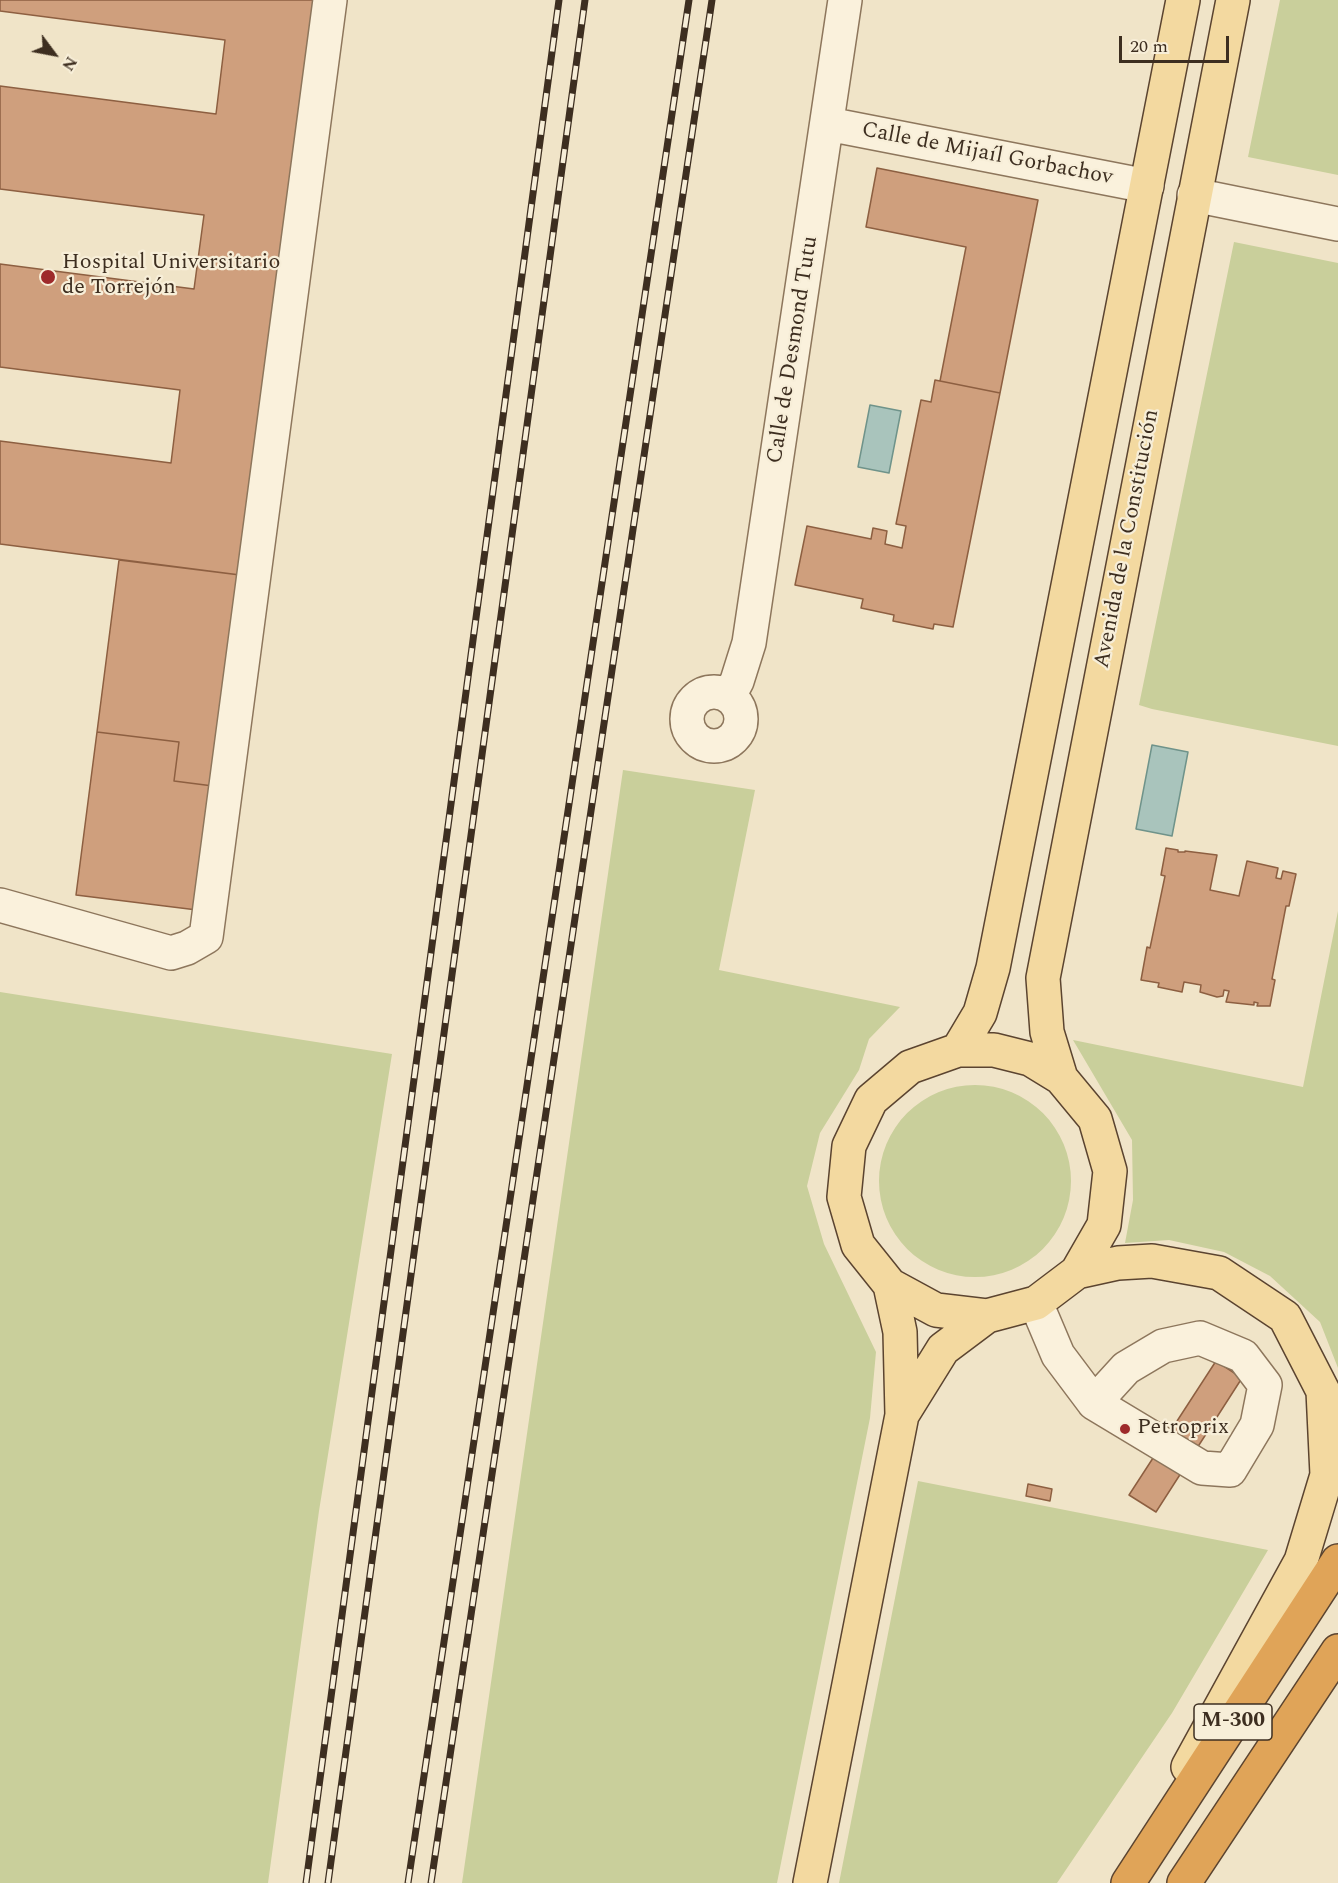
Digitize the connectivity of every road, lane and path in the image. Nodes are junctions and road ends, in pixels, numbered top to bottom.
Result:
1 (330, 0) edge
2 (845, 0) edge
3 (1183, 0) edge
4 (1233, 0) edge
5 (828, 124) junction
6 (1147, 186) junction
7 (1194, 195) junction
8 (1338, 224) edge
9 (729, 696) dead end
10 (0, 905) edge
11 (958, 1050) junction
12 (1061, 1078) junction
13 (1077, 1272) junction
14 (890, 1285) junction
15 (1036, 1303) junction
16 (987, 1316) junction
17 (1095, 1403) junction
18 (902, 1415) junction
19 (1338, 1561) edge
20 (1338, 1651) edge
21 (810, 1883) edge
22 (1126, 1883) edge
23 (1184, 1883) edge

1 - 10 street
2 - 5 street, Calle de Desmond Tutu
3 - 6 main road
4 - 7 main road, Avenida de la Constitución
5 - 6 street, Calle de Mijaíl Gorbachov
5 - 9 street, Calle de Desmond Tutu
6 - 11 main road
7 - 8 street
7 - 12 main road, Avenida de la Constitución
11 - 12 main road
11 - 14 main road
12 - 13 main road
13 - 15 main road
13 - 22 main road
14 - 16 main road
14 - 18 main road
15 - 16 main road
15 - 17 street
16 - 18 main road
17 - 17 street
18 - 21 main road
19 - 22 highway, M-300
20 - 23 highway, M-300

